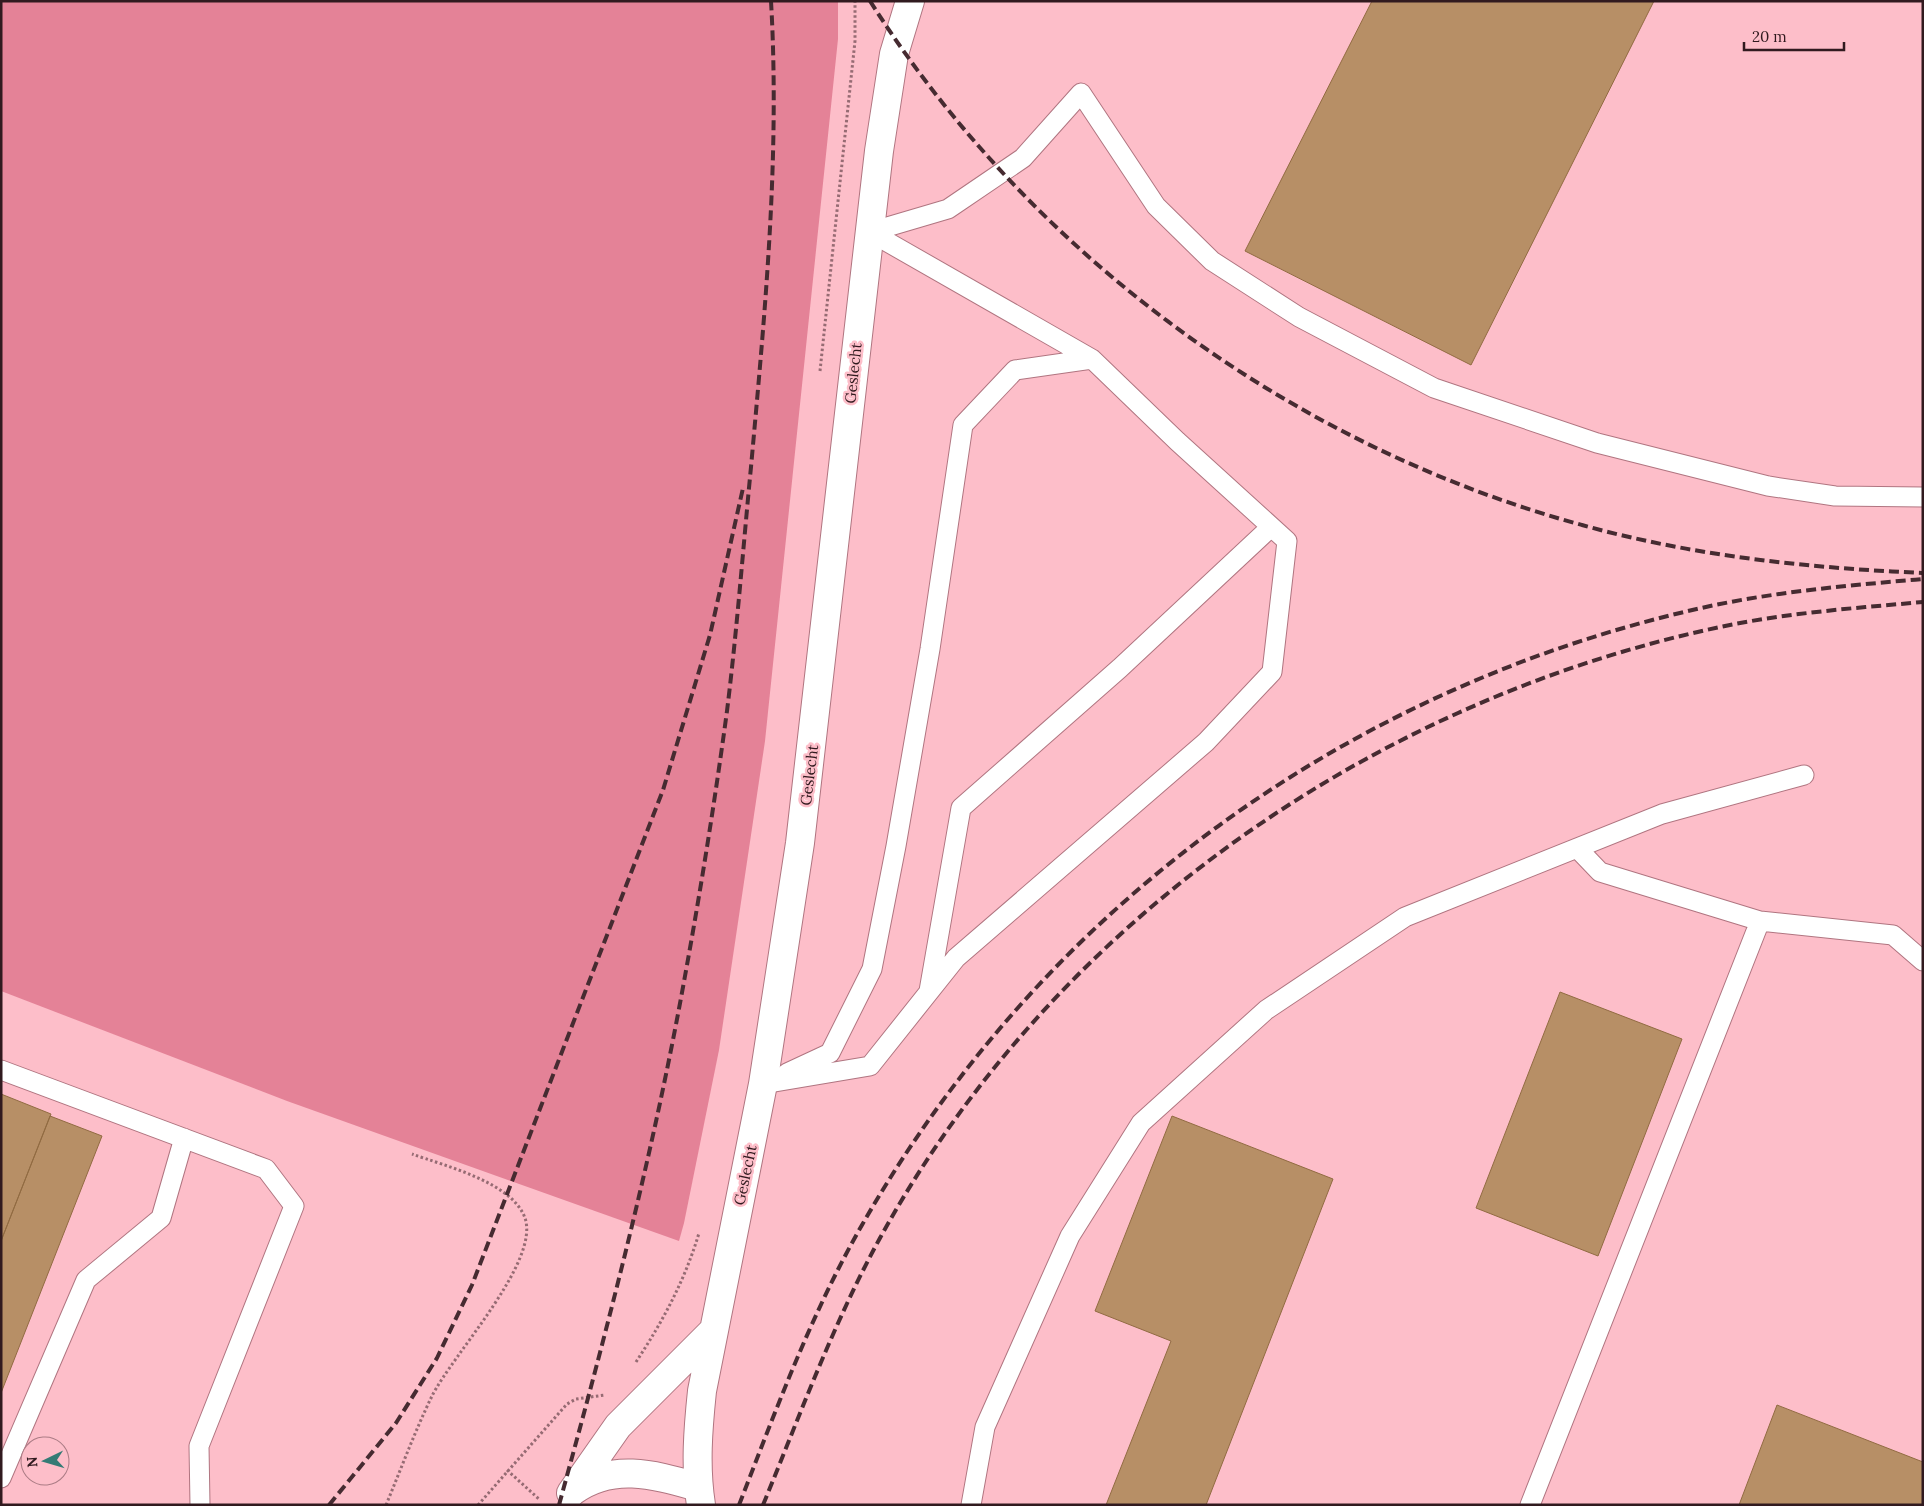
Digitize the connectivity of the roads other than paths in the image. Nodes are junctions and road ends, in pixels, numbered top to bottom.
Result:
1 (911, 2) edge
2 (870, 232) junction
3 (1092, 359) junction
4 (1923, 497) edge
5 (1271, 527) junction
6 (1804, 775) dead end
7 (1577, 848) junction
8 (1760, 921) junction
9 (1923, 961) edge
10 (929, 992) junction
11 (1, 1070) edge
12 (763, 1084) junction
13 (184, 1138) junction
14 (712, 1332) junction
15 (1, 1478) edge
16 (700, 1496) edge
17 (564, 1499) edge
18 (200, 1505) edge
19 (971, 1505) edge
20 (1530, 1505) edge

1 - 2 street, Geslecht
2 - 3 lane
2 - 4 lane
2 - 12 street, Geslecht
3 - 5 lane
3 - 12 lane
5 - 10 lane
5 - 10 lane
6 - 7 lane
7 - 8 lane
7 - 19 lane
8 - 9 lane
8 - 20 lane
10 - 12 lane
11 - 13 lane
12 - 14 street, Geslecht
13 - 15 lane
13 - 18 lane
14 - 16 street, Geslecht
14 - 17 street
16 - 17 street

